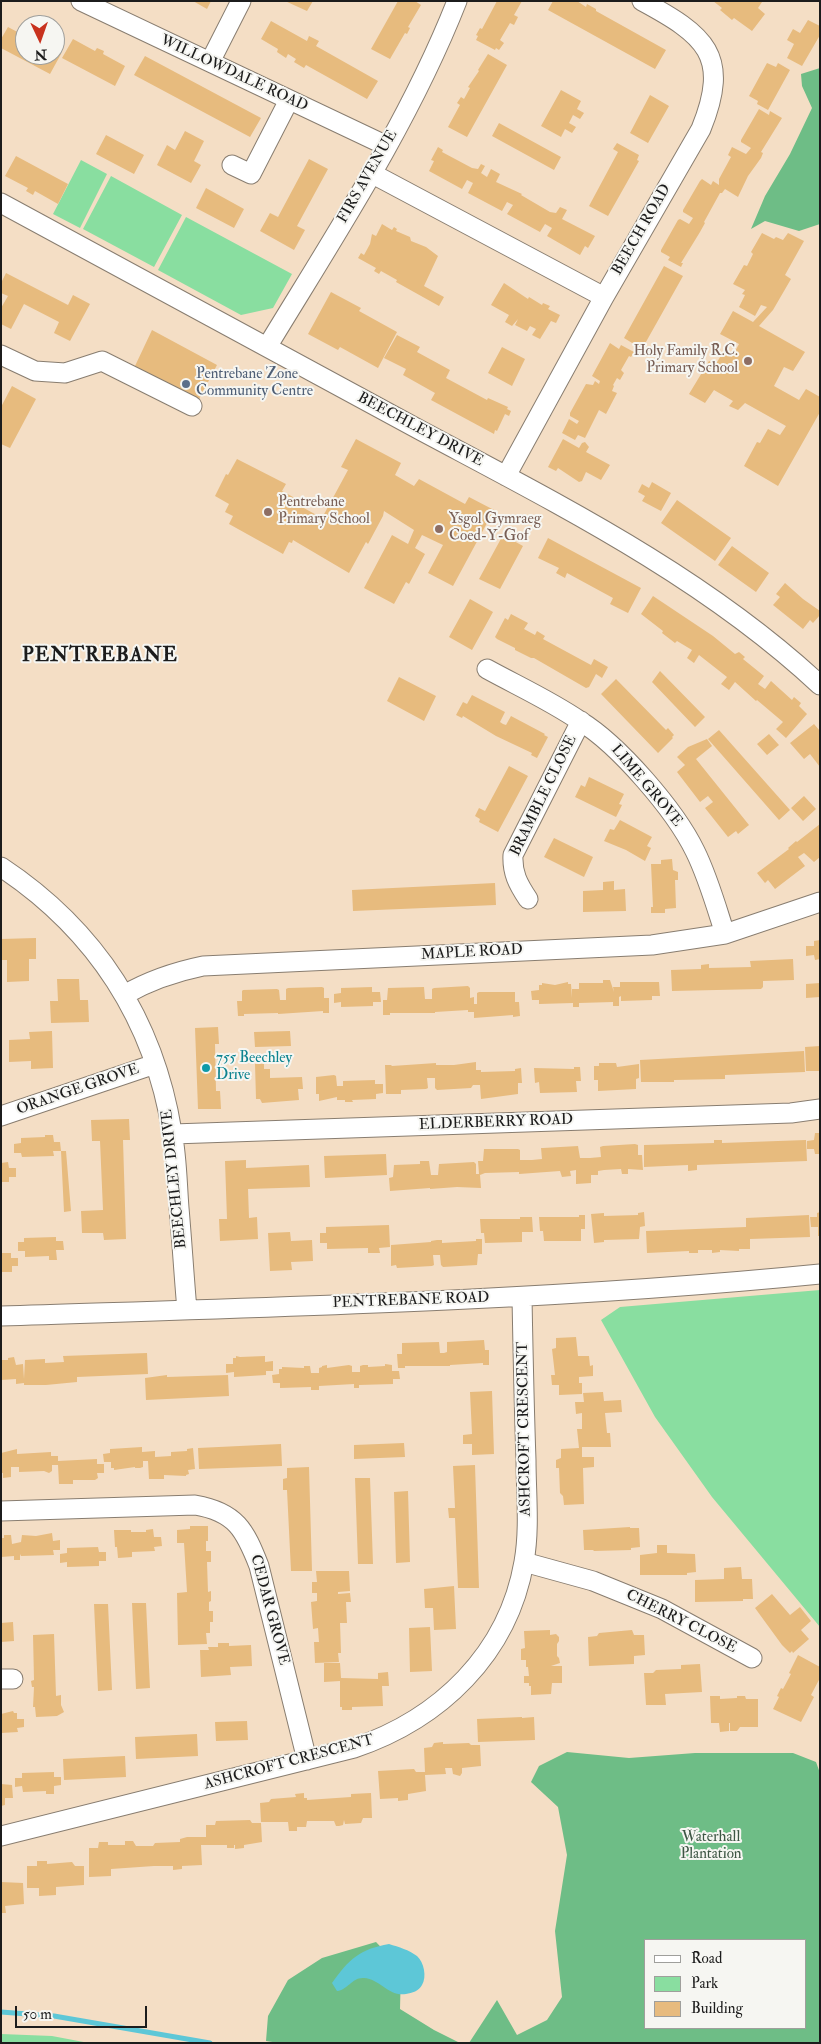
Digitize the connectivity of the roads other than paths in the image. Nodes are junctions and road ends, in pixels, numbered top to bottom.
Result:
1 (81, 1) edge
2 (241, 1) edge
3 (457, 1) edge
4 (642, 1) edge
5 (210, 62) junction
6 (289, 100) junction
7 (387, 146) junction
8 (232, 165) dead end
9 (371, 173) junction
10 (1, 203) edge
11 (604, 298) junction
12 (268, 348) junction
13 (1, 355) edge
14 (192, 406) dead end
15 (506, 476) junction
16 (487, 669) dead end
17 (820, 685) edge
18 (581, 721) junction
19 (1, 867) edge
20 (528, 899) dead end
21 (820, 902) edge
22 (725, 934) junction
23 (124, 995) junction
24 (155, 1064) junction
25 (820, 1109) edge
26 (1, 1116) edge
27 (173, 1134) junction
28 (820, 1274) edge
29 (522, 1297) junction
30 (187, 1310) junction
31 (1, 1316) edge
32 (1, 1512) edge
33 (524, 1562) junction
34 (752, 1658) dead end
35 (307, 1760) junction
36 (1, 1836) edge

1 - 5 street, WILLOWDALE ROAD
2 - 5 street
3 - 7 street, FIRS AVENUE
4 - 11 street, BEECH ROAD
5 - 6 street, WILLOWDALE ROAD
6 - 7 street, WILLOWDALE ROAD
6 - 8 street
7 - 9 street, FIRS AVENUE
9 - 11 street
9 - 12 street, FIRS AVENUE
10 - 12 street, BEECHLEY DRIVE
11 - 15 street, BEECH ROAD
12 - 15 street, BEECHLEY DRIVE
13 - 14 street
15 - 17 street, BEECHLEY DRIVE
16 - 18 street, LIME GROVE
18 - 20 street, BRAMBLE CLOSE
18 - 22 street, LIME GROVE
19 - 23 street, BEECHLEY DRIVE
21 - 22 street, MAPLE ROAD
22 - 23 street, MAPLE ROAD
23 - 24 street, BEECHLEY DRIVE
24 - 26 street, ORANGE GROVE
24 - 27 street, BEECHLEY DRIVE
25 - 27 street, ELDERBERRY ROAD
27 - 30 street, BEECHLEY DRIVE
28 - 29 street, PENTREBANE ROAD
29 - 30 street, PENTREBANE ROAD
29 - 33 street, ASHCROFT CRESCENT
30 - 31 street, PENTREBANE ROAD
32 - 35 street, CEDAR GROVE
33 - 34 street, CHERRY CLOSE
33 - 35 street, ASHCROFT CRESCENT
35 - 36 street, ASHCROFT CRESCENT

